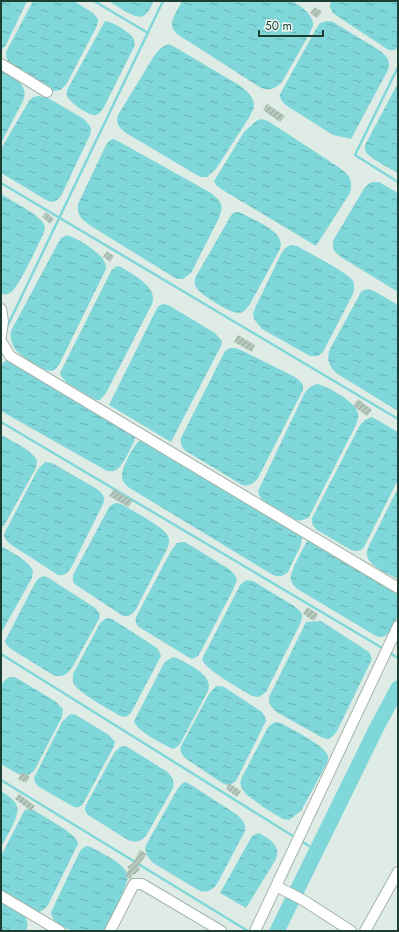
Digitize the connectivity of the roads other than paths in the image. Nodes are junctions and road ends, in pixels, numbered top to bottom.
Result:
1 (1, 64) edge
2 (47, 92) dead end
3 (1, 309) edge
4 (1, 336) edge
5 (1, 341) edge
6 (398, 588) edge
7 (398, 626) edge
8 (398, 872) edge
9 (279, 887) junction
10 (1, 896) edge
11 (60, 931) edge
12 (110, 931) edge
13 (221, 931) edge
14 (254, 931) edge
15 (351, 931) edge
16 (365, 931) edge

1 - 2 street
3 - 4 street
5 - 6 street
7 - 9 street
8 - 16 street
9 - 14 street
9 - 15 street
10 - 11 street
12 - 13 street

